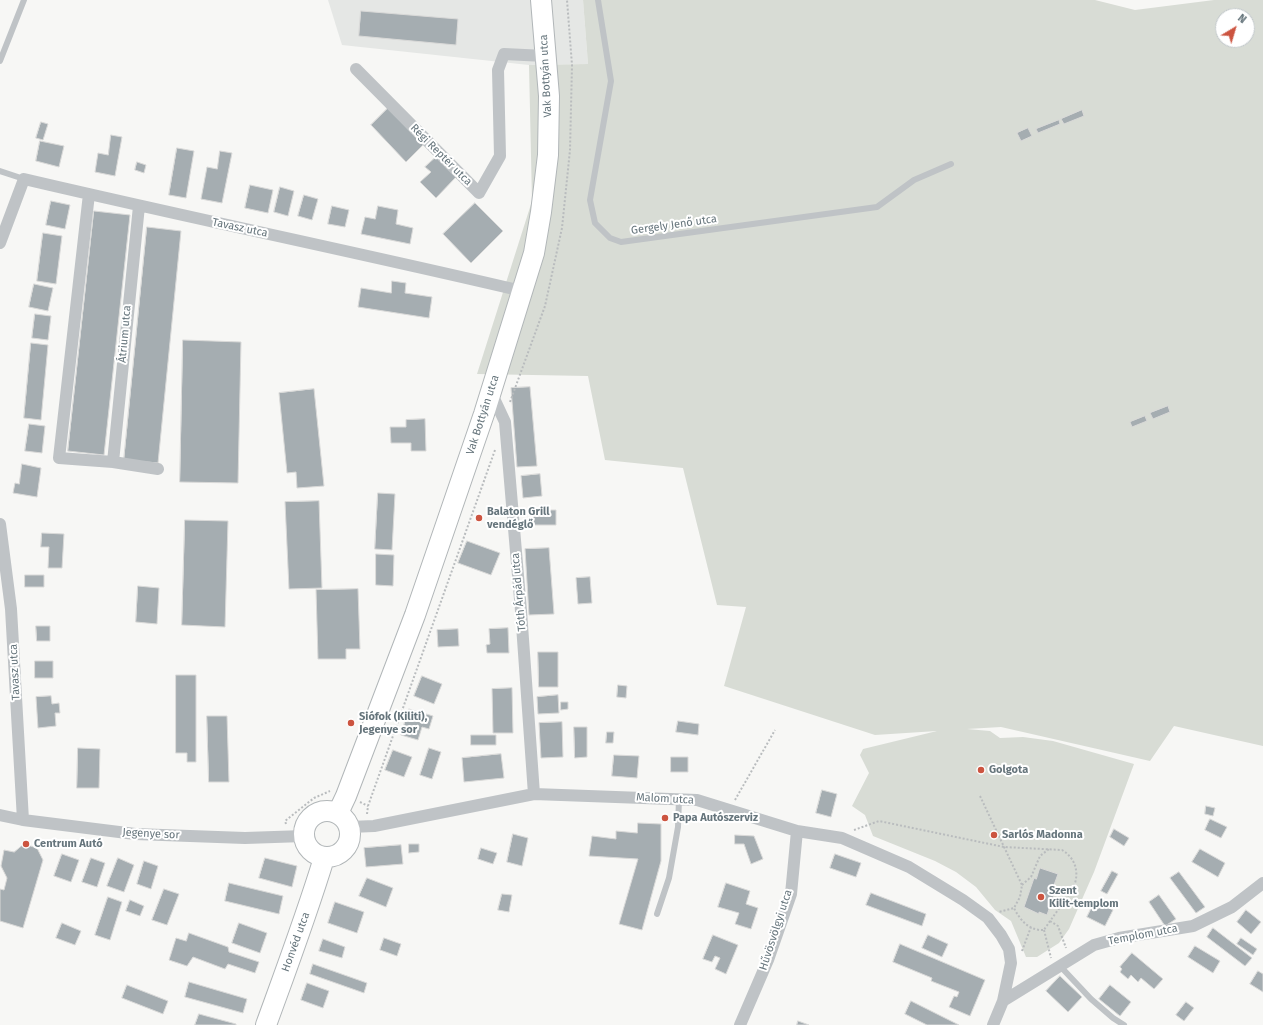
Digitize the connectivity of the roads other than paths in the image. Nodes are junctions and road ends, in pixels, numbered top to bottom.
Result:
1 (24, 0) edge
2 (541, 0) edge
3 (598, 0) edge
4 (545, 56) junction
5 (0, 61) edge
6 (356, 69) dead end
7 (951, 164) dead end
8 (0, 170) edge
9 (24, 179) junction
10 (89, 194) junction
11 (139, 206) junction
12 (0, 243) edge
13 (522, 291) junction
14 (491, 392) junction
15 (114, 462) junction
16 (158, 469) dead end
17 (0, 524) edge
18 (534, 794) junction
19 (679, 799) junction
20 (0, 815) edge
21 (23, 820) junction
22 (344, 820) junction
23 (797, 831) junction
24 (296, 837) junction
25 (324, 858) junction
26 (1263, 883) edge
27 (657, 914) dead end
28 (1062, 965) junction
29 (1003, 1001) junction
30 (266, 1025) edge
31 (740, 1025) edge
32 (993, 1025) edge
33 (1124, 1025) edge

1 - 5 lane
2 - 4 main road, Vak Bottyán utca
3 - 7 lane, Gergely Jenő utca
4 - 6 street, Régi Reptér utca
4 - 13 main road, Vak Bottyán utca
8 - 9 lane
9 - 10 street, Tavasz utca
9 - 12 street
10 - 11 street, Tavasz utca
10 - 15 street
11 - 13 street, Tavasz utca
11 - 15 street, Átrium utca
13 - 14 main road, Vak Bottyán utca
14 - 18 street, Tóth Árpád utca
14 - 22 main road, Vak Bottyán utca
15 - 16 street
17 - 21 street, Tavasz utca
18 - 19 street, Malom utca
18 - 22 street, Malom utca
19 - 23 street, Malom utca
19 - 27 lane
20 - 21 street, Jegenye sor
21 - 24 street, Jegenye sor
22 - 24 main road
22 - 25 main road
23 - 29 street, Malom utca
23 - 31 street, Hűvösvölgyi utca
24 - 25 main road
25 - 30 main road, Honvéd utca
26 - 28 street, Templom utca
28 - 29 street, Templom utca
28 - 33 lane
29 - 32 street, Malom utca

